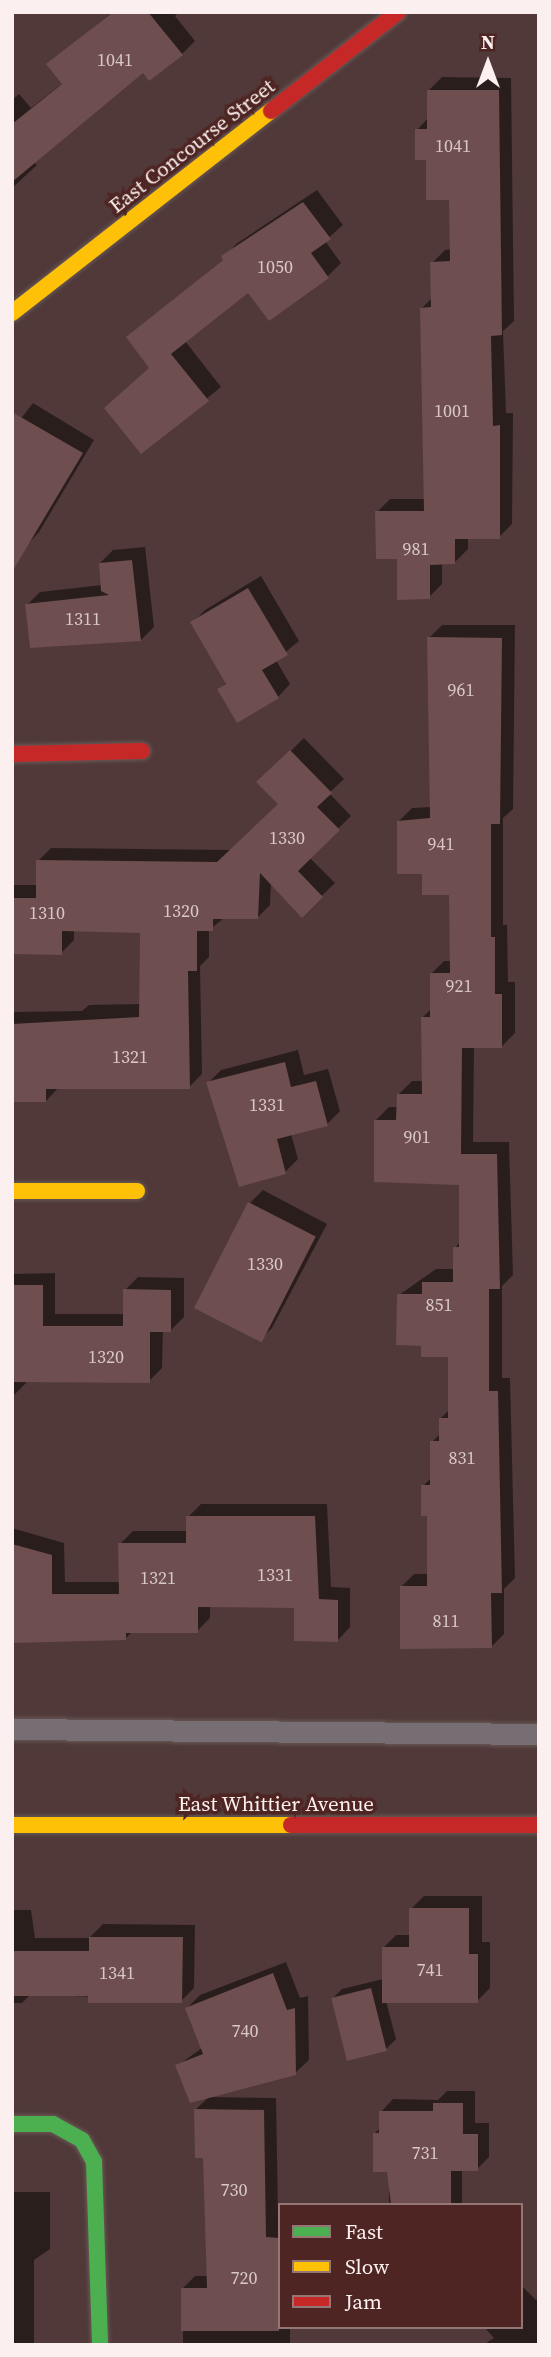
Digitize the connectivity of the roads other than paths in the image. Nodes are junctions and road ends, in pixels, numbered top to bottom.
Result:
1 (398, 12) edge
2 (12, 313) edge
3 (142, 751) dead end
4 (12, 754) edge
5 (12, 1191) edge
6 (137, 1191) dead end
7 (12, 1729) edge
8 (539, 1734) edge
9 (12, 1825) edge
10 (539, 1825) edge
11 (12, 2124) edge
12 (100, 2345) edge

1 - 2 street, East Concourse Street
3 - 4 street
5 - 6 street
7 - 8 lane
9 - 10 street, East Whittier Avenue
11 - 12 street

